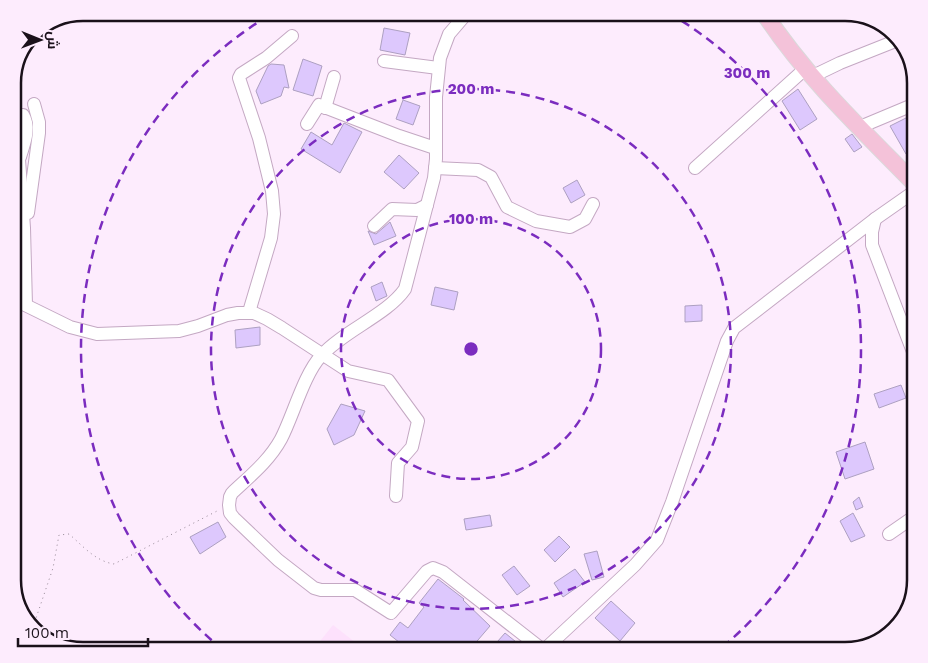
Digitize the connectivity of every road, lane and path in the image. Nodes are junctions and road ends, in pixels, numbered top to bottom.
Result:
1 (460, 21) edge
2 (770, 21) edge
3 (292, 36) dead end
4 (891, 43) edge
5 (384, 61) dead end
6 (438, 68) junction
7 (810, 72) junction
8 (334, 78) dead end
9 (34, 104) dead end
10 (325, 108) junction
11 (907, 108) edge
12 (21, 115) edge
13 (306, 124) dead end
14 (860, 127) junction
15 (435, 148) junction
16 (21, 155) edge
17 (435, 168) junction
18 (695, 168) dead end
19 (907, 175) edge
20 (21, 193) edge
21 (907, 198) edge
22 (593, 204) dead end
23 (426, 205) junction
24 (876, 219) junction
25 (374, 226) dead end
26 (24, 240) junction
27 (21, 303) edge
28 (26, 305) junction
29 (249, 312) junction
30 (907, 334) edge
31 (321, 355) junction
32 (396, 496) dead end
33 (228, 505) junction
34 (907, 522) edge
35 (889, 534) dead end
36 (36, 619) edge
37 (533, 642) edge
38 (552, 642) edge

1 - 6 street
2 - 7 main road
3 - 29 street
4 - 7 street
5 - 6 street
6 - 15 street
7 - 14 main road
7 - 18 street
8 - 10 street
9 - 26 street
10 - 13 street
10 - 15 street
11 - 14 street
12 - 16 street
14 - 19 main road
15 - 17 street
17 - 22 street
17 - 23 street
20 - 26 street
21 - 24 street
23 - 25 street
23 - 31 street
24 - 30 street
24 - 38 street
26 - 28 street
27 - 28 street
28 - 29 street
29 - 31 street
31 - 32 street
31 - 33 street
33 - 36 path
33 - 37 street
34 - 35 street

